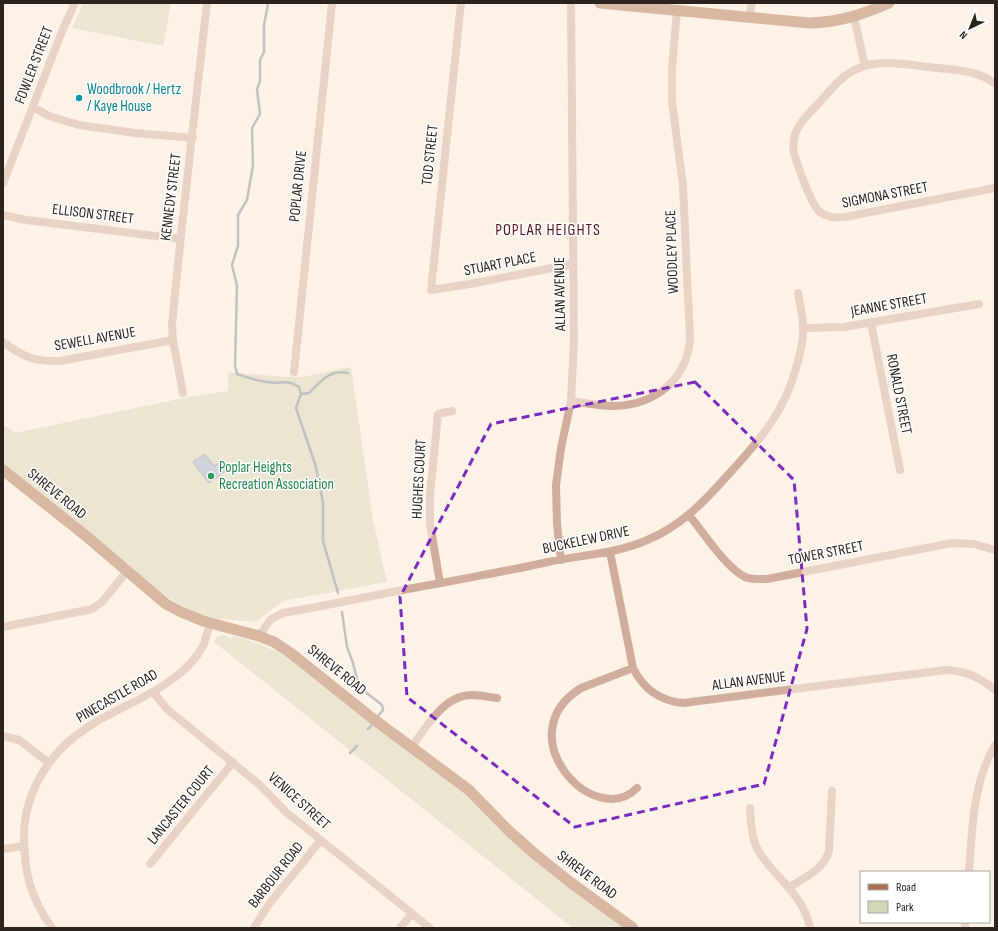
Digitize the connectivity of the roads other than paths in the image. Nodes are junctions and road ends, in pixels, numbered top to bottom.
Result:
1 (74, 3) edge
2 (207, 3) edge
3 (332, 3) edge
4 (461, 3) edge
5 (571, 3) edge
6 (600, 3) edge
7 (752, 3) edge
8 (889, 3) edge
9 (671, 8) edge
10 (854, 17) junction
11 (749, 18) junction
12 (865, 66) junction
13 (995, 84) edge
14 (33, 106) junction
15 (193, 138) junction
16 (3, 183) edge
17 (995, 188) edge
18 (3, 215) edge
19 (180, 239) junction
20 (573, 264) junction
21 (431, 290) joint
22 (798, 294) dead end
23 (979, 304) dead end
24 (871, 323) junction
25 (803, 328) junction
26 (173, 340) junction
27 (3, 342) edge
28 (294, 372) dead end
29 (183, 393) dead end
30 (571, 401) junction
31 (452, 411) dead end
32 (3, 470) edge
33 (900, 470) dead end
34 (689, 515) junction
35 (995, 550) edge
36 (610, 552) junction
37 (561, 560) junction
38 (127, 571) junction
39 (440, 583) junction
40 (210, 623) junction
41 (3, 627) edge
42 (259, 636) junction
43 (633, 668) junction
44 (995, 690) edge
45 (153, 692) junction
46 (497, 698) dead end
47 (3, 736) edge
48 (995, 745) edge
49 (411, 748) junction
50 (233, 762) junction
51 (49, 763) junction
52 (637, 788) dead end
53 (832, 791) dead end
54 (750, 808) dead end
55 (321, 840) junction
56 (24, 846) junction
57 (3, 848) edge
58 (150, 864) dead end
59 (969, 871) edge
60 (790, 887) junction
61 (412, 913) junction
62 (52, 928) edge
63 (254, 928) edge
64 (400, 928) edge
65 (430, 928) edge
66 (633, 928) edge
67 (810, 928) edge

1 - 14 street, FOWLER STREET
2 - 15 street, KENNEDY STREET
3 - 28 street, POPLAR DRIVE
4 - 21 street, TOD STREET
5 - 20 street, ALLAN AVENUE
6 - 9 main road
7 - 11 street
8 - 10 main road
9 - 11 main road
9 - 30 street, WOODLEY PLACE
10 - 11 main road
10 - 12 street
12 - 13 street, SIGMONA STREET
12 - 17 street, SIGMONA STREET
14 - 15 street
14 - 16 street, FOWLER STREET
15 - 19 street, KENNEDY STREET
18 - 19 street, ELLISON STREET
19 - 26 street, KENNEDY STREET
20 - 21 street, STUART PLACE
20 - 30 street, ALLAN AVENUE
22 - 25 street, BUCKELEW DRIVE
23 - 24 street, JEANNE STREET
24 - 25 street, JEANNE STREET
24 - 33 street, RONALD STREET
25 - 34 street, BUCKELEW DRIVE
26 - 27 street, SEWELL AVENUE
26 - 29 street, KENNEDY STREET
30 - 37 street, ALLAN AVENUE
31 - 39 street, HUGHES COURT
32 - 38 main road, SHREVE ROAD
34 - 35 street, TOWER STREET
34 - 36 street, BUCKELEW DRIVE
36 - 37 street, BUCKELEW DRIVE
36 - 43 street, ALLAN AVENUE
37 - 39 street, BUCKELEW DRIVE
38 - 40 main road, SHREVE ROAD
38 - 41 street
39 - 42 street, BUCKELEW DRIVE
40 - 42 main road, SHREVE ROAD
40 - 45 street, PINECASTLE ROAD
42 - 49 main road, SHREVE ROAD
43 - 44 street, ALLAN AVENUE
43 - 52 street
45 - 50 street, VENICE STREET
45 - 51 street, PINECASTLE ROAD
46 - 49 street
47 - 51 street
48 - 59 street
49 - 66 main road, SHREVE ROAD
50 - 55 street, VENICE STREET
50 - 58 street, LANCASTER COURT
51 - 56 street, PINECASTLE ROAD
53 - 60 street
54 - 60 street
55 - 61 street, VENICE STREET
55 - 63 street, BARBOUR ROAD
56 - 57 street
56 - 62 street, PINECASTLE ROAD
60 - 67 street
61 - 64 street
61 - 65 street, VENICE STREET

